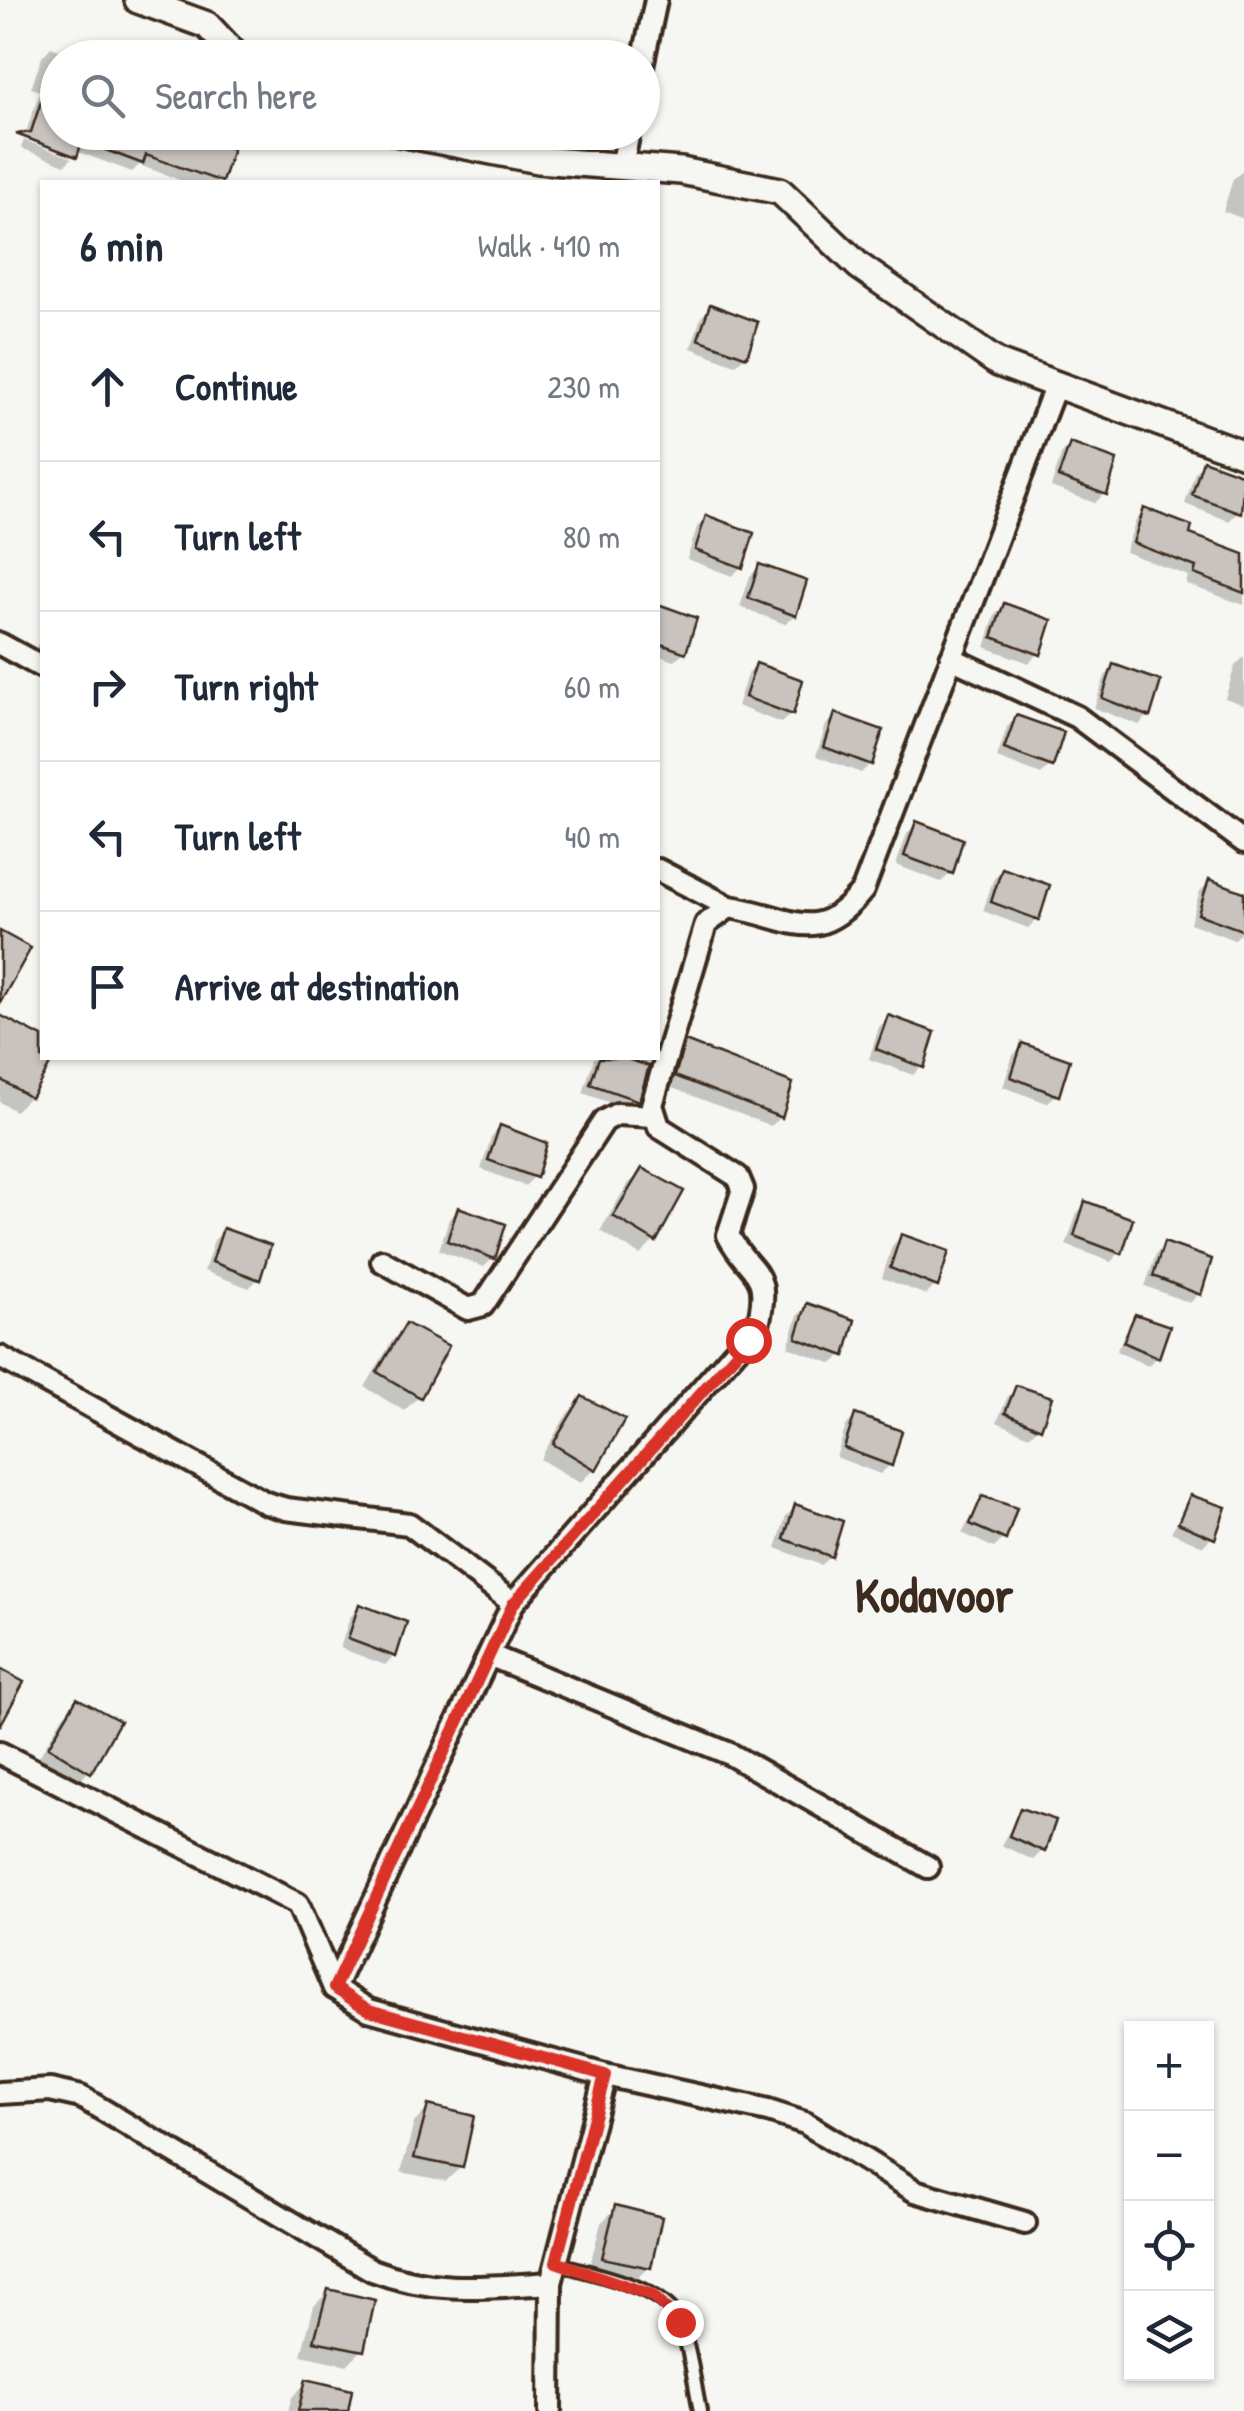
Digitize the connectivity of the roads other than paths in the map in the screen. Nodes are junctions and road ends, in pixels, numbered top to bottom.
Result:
1 (138, 0) edge
2 (656, 0) edge
3 (221, 40) edge
4 (648, 40) edge
5 (487, 150) edge
6 (625, 150) edge
7 (622, 166) junction
8 (1056, 384) junction
9 (1244, 454) edge
10 (0, 644) edge
11 (952, 658) junction
12 (40, 666) edge
13 (1244, 842) edge
14 (660, 871) edge
15 (729, 906) junction
16 (653, 1116) junction
17 (382, 1260) dead end
18 (0, 1357) edge
19 (513, 1604) junction
20 (491, 1656) junction
21 (0, 1753) edge
22 (928, 1867) dead end
23 (334, 1988) junction
24 (605, 2075) junction
25 (0, 2092) edge
26 (1025, 2223) dead end
27 (554, 2273) junction
28 (550, 2411) edge
29 (700, 2411) edge

1 - 3 street
2 - 4 street
5 - 7 street
6 - 7 street
7 - 8 street
8 - 9 street
8 - 11 street
10 - 12 street
11 - 13 street
11 - 15 street
14 - 15 street
15 - 16 street
16 - 17 street
16 - 19 street
18 - 19 street
19 - 20 street
20 - 22 street
20 - 23 street
21 - 23 street
23 - 24 street
24 - 26 street
24 - 27 street
25 - 27 street
27 - 28 street
27 - 29 lane

